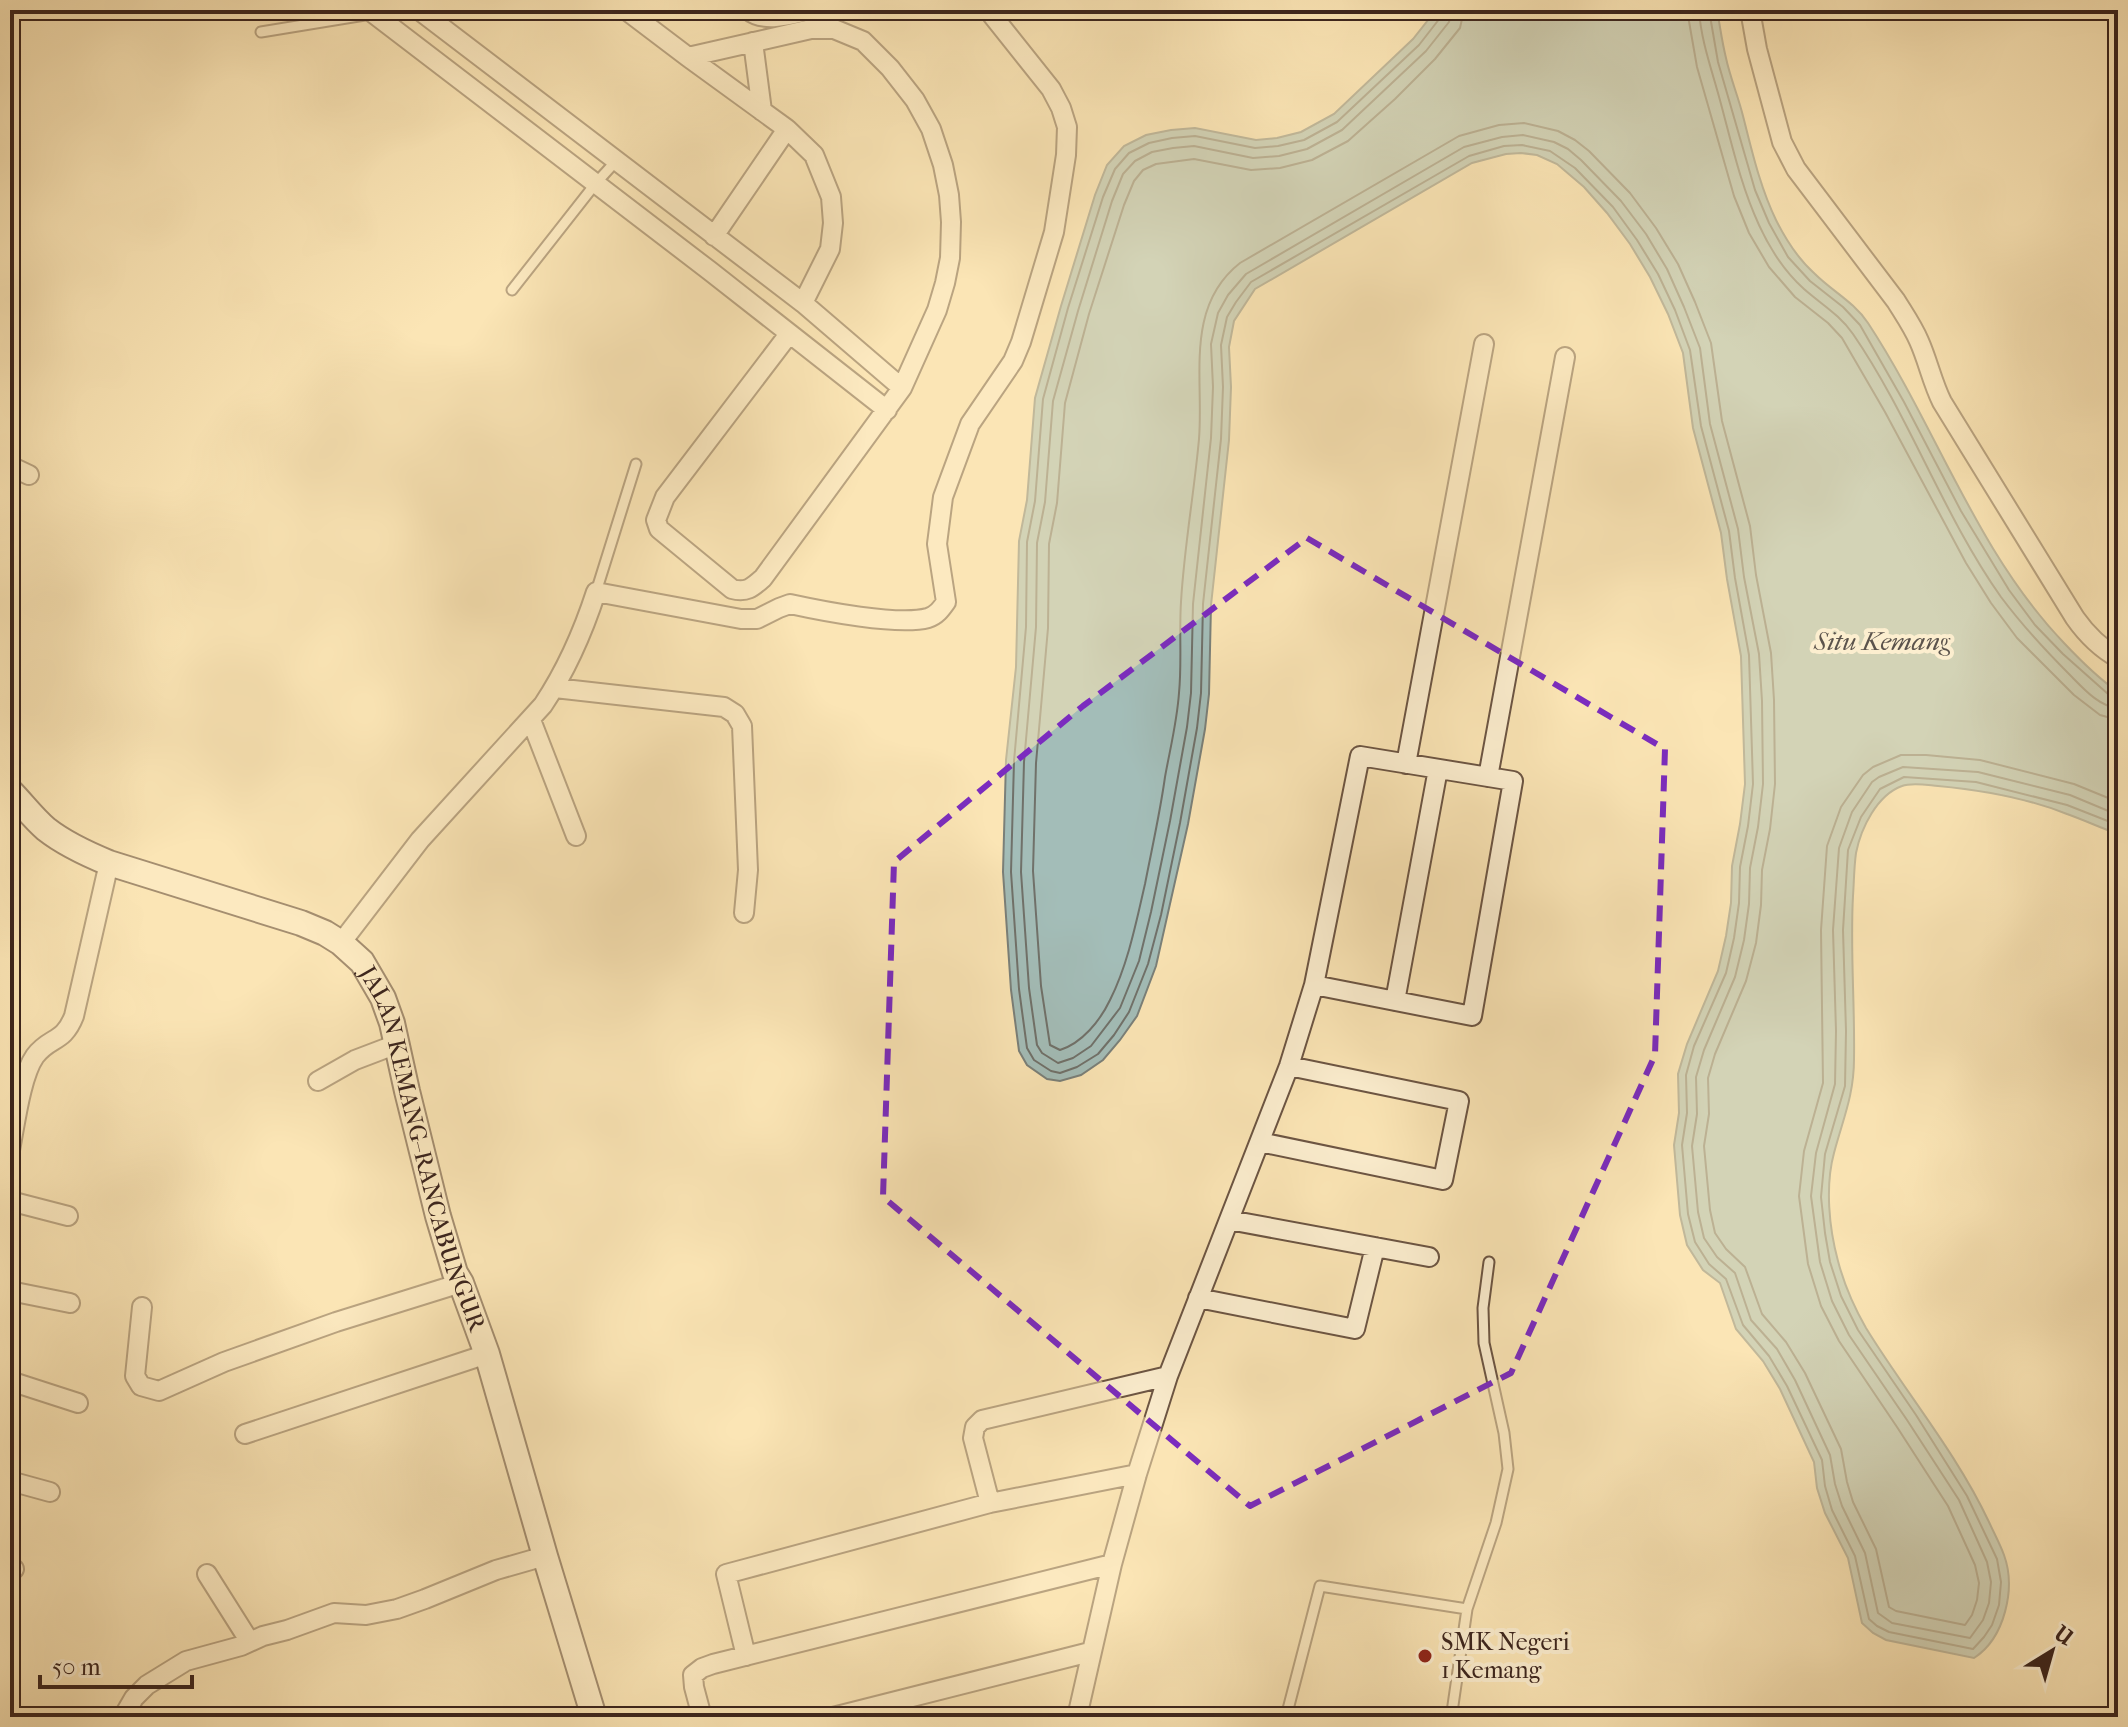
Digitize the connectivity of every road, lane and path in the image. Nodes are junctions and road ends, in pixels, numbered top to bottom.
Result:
1 (419, 10) edge
2 (626, 10) edge
3 (748, 10) edge
4 (812, 10) edge
5 (988, 10) edge
6 (1750, 10) edge
7 (372, 12) edge
8 (261, 32) dead end
9 (753, 42) junction
10 (688, 57) junction
11 (762, 111) junction
12 (787, 129) junction
13 (617, 160) junction
14 (596, 183) junction
15 (714, 236) junction
16 (512, 290) dead end
17 (803, 303) junction
18 (789, 334) junction
19 (1484, 344) dead end
20 (1565, 357) dead end
21 (902, 388) junction
22 (887, 410) junction
23 (636, 464) dead end
24 (10, 466) edge
25 (29, 475) dead end
26 (596, 592) junction
27 (2118, 658) edge
28 (555, 688) junction
29 (531, 720) junction
30 (1406, 764) junction
31 (1438, 769) junction
32 (1488, 777) junction
33 (10, 791) edge
34 (576, 836) dead end
35 (109, 863) junction
36 (744, 913) dead end
37 (341, 943) junction
38 (1314, 985) junction
39 (1395, 1001) junction
40 (397, 1044) junction
41 (1289, 1066) junction
42 (318, 1081) dead end
43 (14, 1115) edge
44 (1260, 1142) junction
45 (10, 1150) edge
46 (10, 1201) edge
47 (68, 1216) dead end
48 (1229, 1220) junction
49 (1375, 1247) junction
50 (1429, 1257) dead end
51 (1489, 1262) dead end
52 (461, 1283) junction
53 (10, 1291) edge
54 (1198, 1298) junction
55 (70, 1303) dead end
56 (142, 1307) dead end
57 (487, 1354) junction
58 (1168, 1376) junction
59 (10, 1381) edge
60 (78, 1403) dead end
61 (245, 1434) dead end
62 (1137, 1474) junction
63 (10, 1481) edge
64 (50, 1492) dead end
65 (990, 1503) junction
66 (545, 1556) junction
67 (1112, 1564) junction
68 (207, 1574) dead end
69 (1467, 1609) junction
70 (250, 1642) junction
71 (1090, 1652) junction
72 (746, 1656) junction
73 (1452, 1712) dead end
74 (123, 1717) edge
75 (594, 1717) edge
76 (702, 1717) edge
77 (833, 1717) edge
78 (1077, 1717) edge
79 (1286, 1717) edge

1 - 13 street
2 - 10 street
3 - 4 street
5 - 26 street
6 - 27 street
7 - 8 lane
7 - 14 street
9 - 10 street
9 - 11 street
9 - 21 street
10 - 11 street
11 - 12 street
12 - 15 street
12 - 17 street
13 - 14 lane
13 - 15 street
14 - 16 lane
14 - 18 street
15 - 17 street
17 - 21 street
18 - 22 street
18 - 22 street
19 - 30 street
20 - 32 street
21 - 22 street
23 - 26 lane
24 - 25 street
26 - 28 street
28 - 29 street
28 - 36 street
29 - 34 street
29 - 37 street
30 - 31 street
30 - 38 street
31 - 32 street
31 - 39 street
32 - 39 street
33 - 35 street, JALAN KEMANG–RANCABUNGUR
35 - 37 street, JALAN KEMANG–RANCABUNGUR
35 - 43 street
37 - 40 street, JALAN KEMANG–RANCABUNGUR
38 - 39 street
38 - 41 street
40 - 42 street
40 - 52 street, JALAN KEMANG–RANCABUNGUR
41 - 44 street
41 - 44 street
43 - 45 street
44 - 48 street
46 - 47 street
48 - 49 street
48 - 54 street
49 - 50 street
49 - 54 street
51 - 69 lane
52 - 56 street
52 - 57 street, JALAN KEMANG–RANCABUNGUR
53 - 55 street
54 - 58 street
57 - 61 street
57 - 66 street, JALAN KEMANG–RANCABUNGUR
58 - 62 street
58 - 65 street
59 - 60 street
62 - 65 street
62 - 67 street
63 - 64 street
65 - 72 street
66 - 70 street
66 - 75 street, JALAN KEMANG–RANCABUNGUR
67 - 71 street
67 - 72 street
68 - 70 street
69 - 73 lane
69 - 79 lane
70 - 74 street
71 - 77 street
71 - 78 street
72 - 76 street

